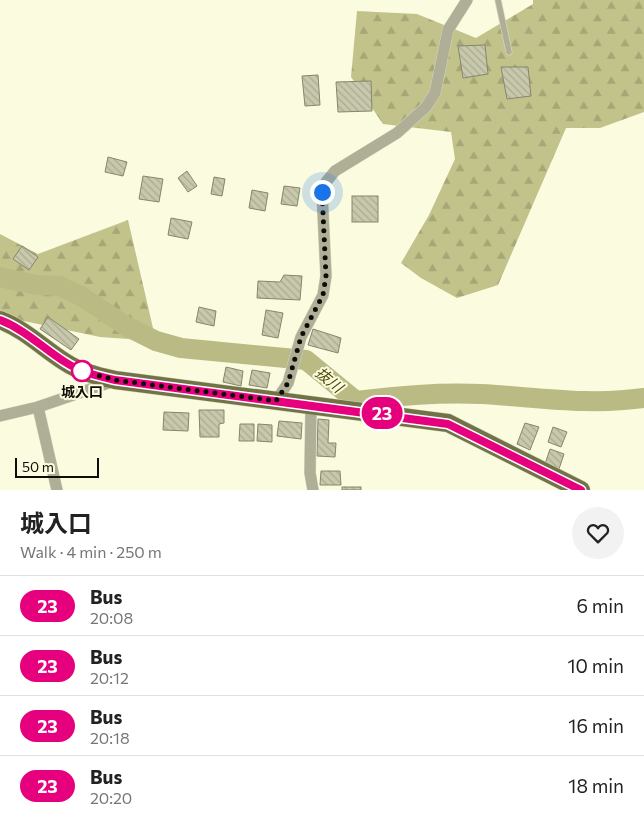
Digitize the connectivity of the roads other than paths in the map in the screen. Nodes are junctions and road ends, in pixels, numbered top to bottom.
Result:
1 (467, 0) edge
2 (498, 0) edge
3 (509, 52) dead end
4 (0, 320) edge
5 (115, 380) junction
6 (276, 401) junction
7 (311, 406) junction
8 (38, 407) junction
9 (0, 416) edge
10 (57, 490) edge
11 (313, 490) edge
12 (581, 490) edge

1 - 6 street
2 - 3 lane
4 - 5 main road
5 - 6 main road
5 - 8 street
6 - 7 main road
7 - 11 street
7 - 12 main road
8 - 9 street
8 - 10 street

